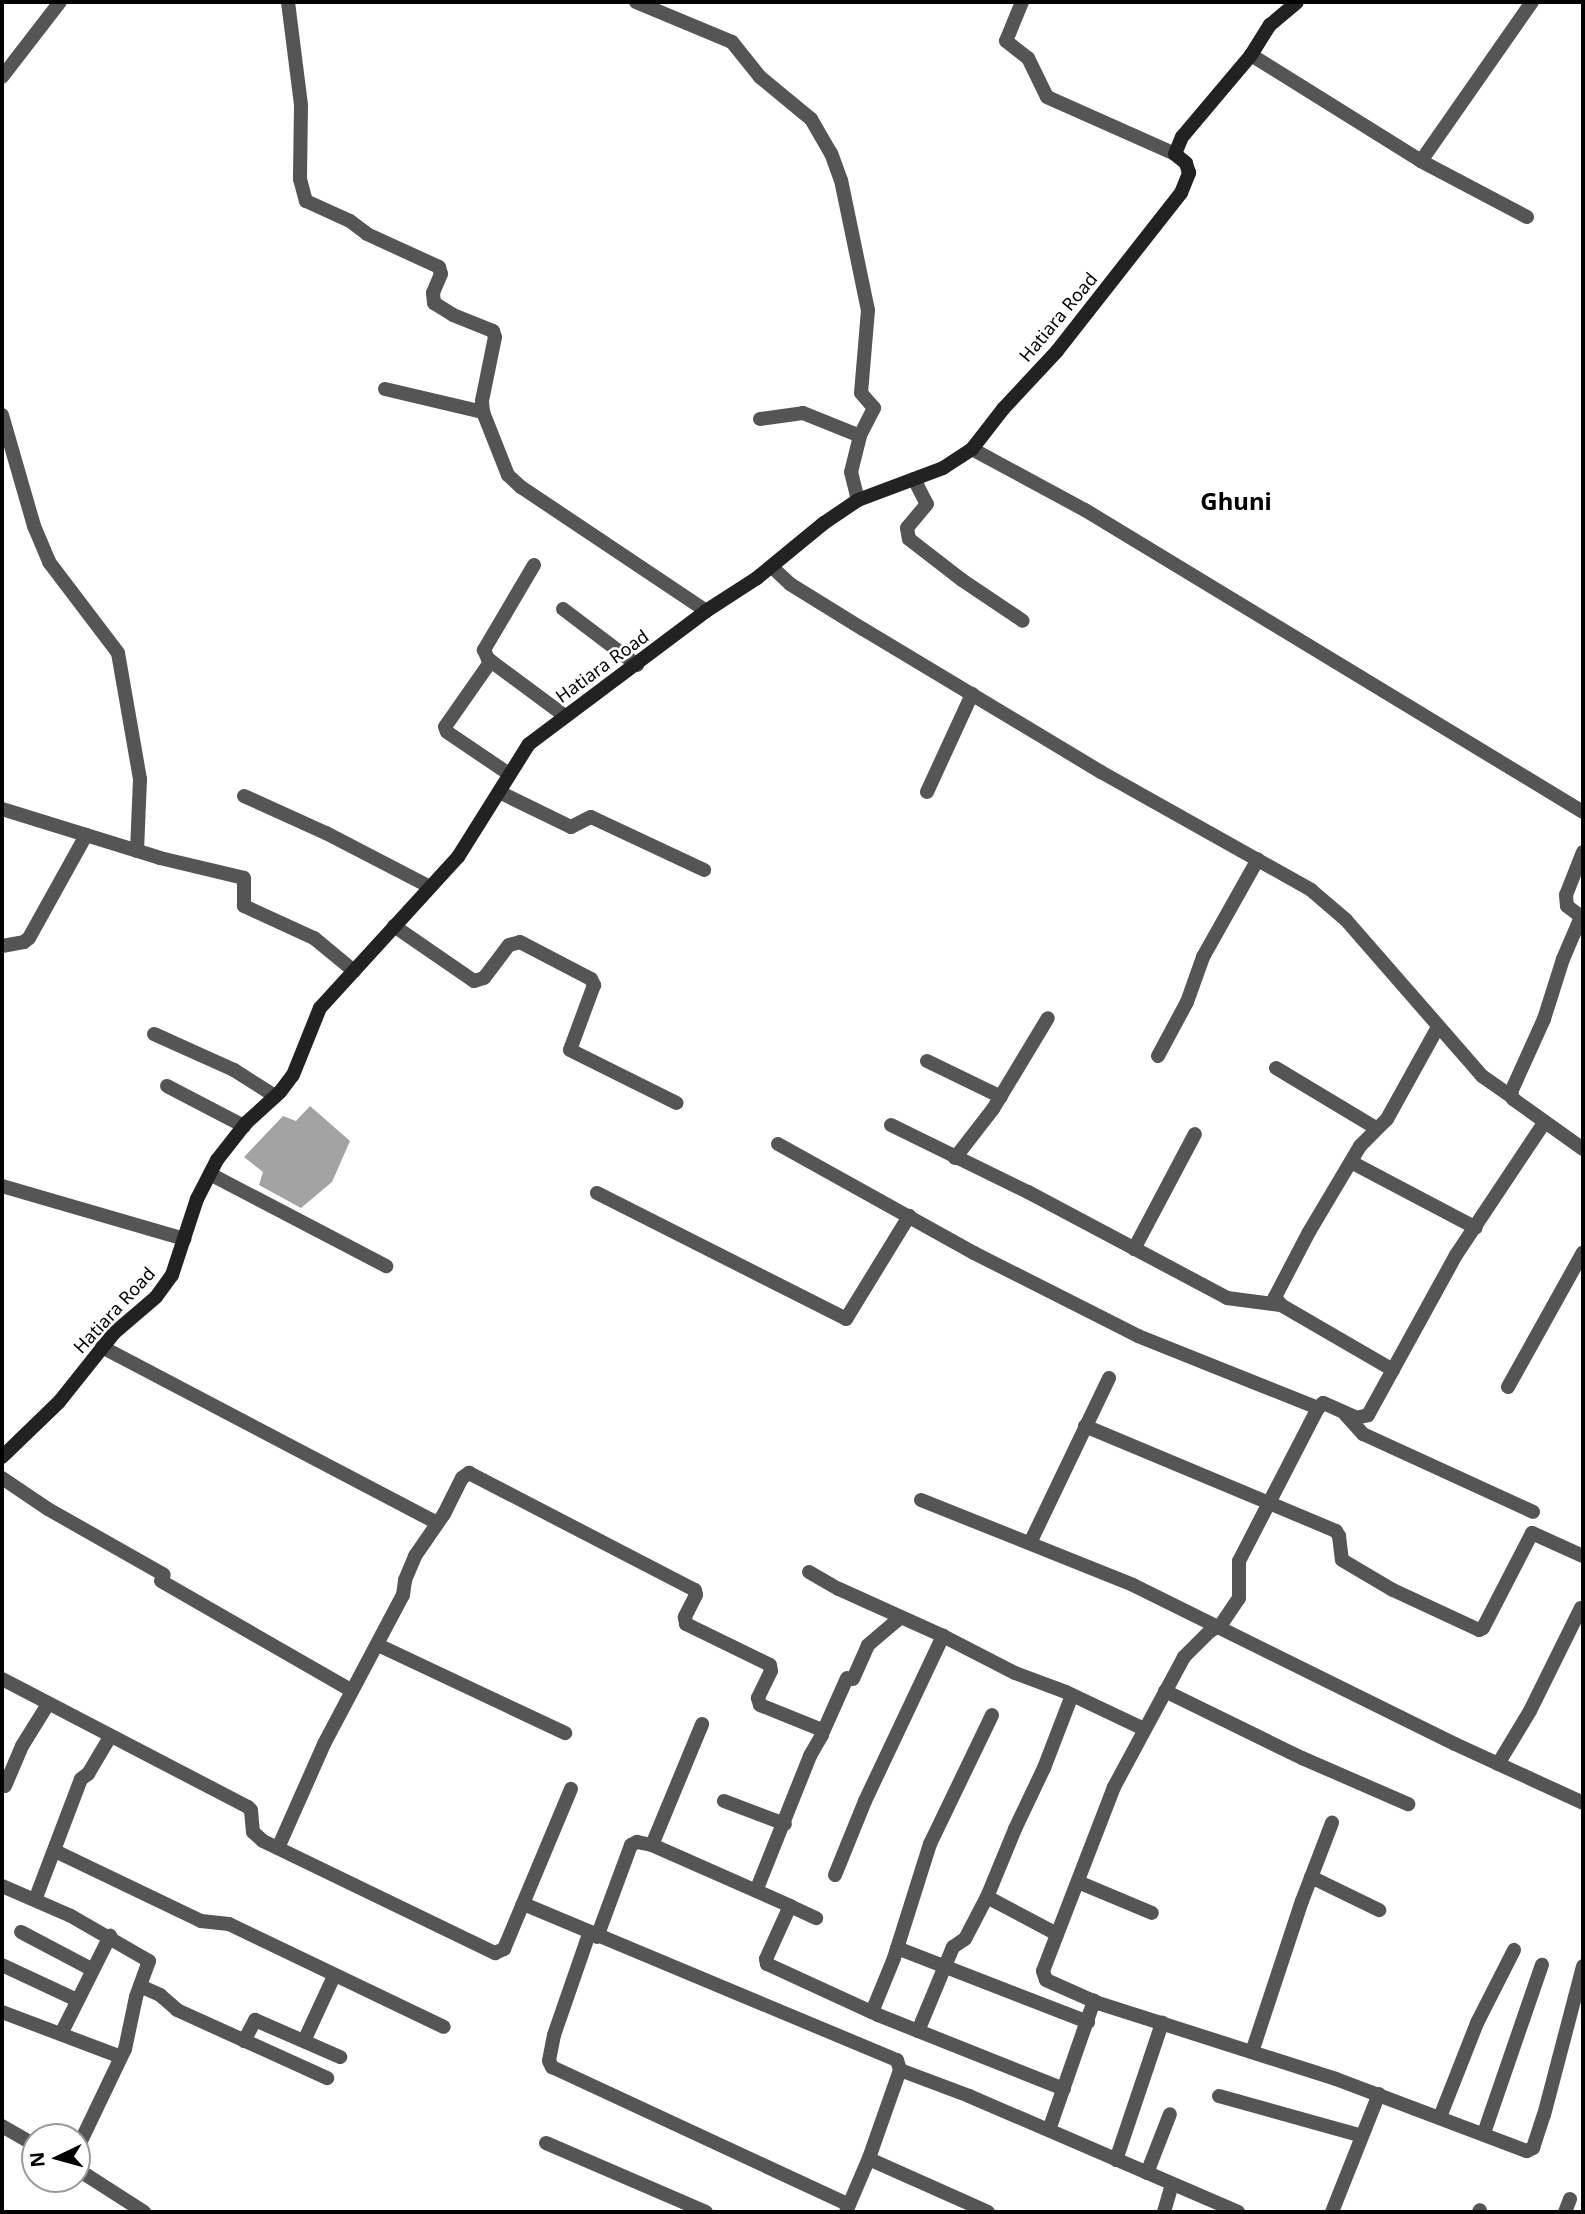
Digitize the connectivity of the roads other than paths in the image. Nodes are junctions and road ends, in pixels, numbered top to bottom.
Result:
1 (60, 2) edge
2 (288, 2) edge
3 (636, 2) edge
4 (1023, 2) edge
5 (1297, 2) edge
6 (1532, 2) edge
7 (1251, 55) junction
8 (2, 77) edge
9 (1175, 154) junction
10 (1422, 160) junction
11 (1527, 217) dead end
12 (385, 389) dead end
13 (483, 412) junction
14 (2, 415) edge
15 (760, 419) dead end
16 (860, 436) junction
17 (972, 449) junction
18 (914, 479) junction
19 (859, 500) junction
20 (534, 565) dead end
21 (772, 567) junction
22 (563, 609) dead end
23 (706, 611) junction
24 (1023, 621) dead end
25 (491, 661) junction
26 (637, 665) junction
27 (972, 694) junction
28 (565, 716) junction
29 (509, 774) junction
30 (499, 792) junction
31 (927, 792) dead end
32 (244, 796) dead end
33 (2, 809) edge
34 (1583, 813) edge
35 (86, 835) junction
36 (137, 850) junction
37 (1583, 852) edge
38 (1258, 859) junction
39 (704, 870) dead end
40 (430, 887) junction
41 (1582, 918) edge
42 (394, 926) junction
43 (2, 946) edge
44 (354, 971) junction
45 (1048, 1018) dead end
46 (1438, 1027) junction
47 (155, 1034) dead end
48 (1158, 1056) dead end
49 (926, 1061) dead end
50 (1276, 1068) dead end
51 (167, 1086) dead end
52 (1511, 1096) junction
53 (275, 1097) junction
54 (1001, 1097) junction
55 (677, 1103) dead end
56 (1544, 1123) junction
57 (891, 1125) dead end
58 (244, 1126) junction
59 (1376, 1128) junction
60 (1195, 1133) dead end
61 (778, 1144) dead end
62 (1583, 1149) edge
63 (955, 1158) junction
64 (1352, 1162) junction
65 (210, 1174) junction
66 (2, 1186) edge
67 (597, 1192) dead end
68 (909, 1216) junction
69 (1476, 1228) junction
70 (184, 1239) junction
71 (1134, 1249) junction
72 (1583, 1252) edge
73 (386, 1266) dead end
74 (1281, 1305) junction
75 (102, 1347) junction
76 (1393, 1370) junction
77 (1109, 1378) dead end
78 (1508, 1387) dead end
79 (1318, 1408) junction
80 (1345, 1414) junction
81 (1085, 1426) junction
82 (2, 1457) edge
83 (2, 1478) edge
84 (921, 1500) dead end
85 (1269, 1504) junction
86 (1533, 1513) dead end
87 (437, 1523) junction
88 (1030, 1543) junction
89 (1583, 1556) edge
90 (809, 1572) dead end
91 (1581, 1608) dead end
92 (901, 1617) junction
93 (1219, 1626) junction
94 (943, 1636) junction
95 (377, 1645) junction
96 (2, 1679) edge
97 (1165, 1690) junction
98 (352, 1691) junction
99 (1072, 1695) junction
100 (48, 1704) junction
101 (992, 1715) dead end
102 (702, 1724) dead end
103 (1144, 1728) junction
104 (823, 1732) junction
105 (565, 1733) dead end
106 (110, 1737) junction
107 (1498, 1764) junction
108 (5, 1786) dead end
109 (571, 1789) dead end
110 (724, 1801) dead end
111 (1583, 1803) edge
112 (1408, 1804) dead end
113 (1332, 1823) dead end
114 (785, 1824) junction
115 (652, 1845) junction
116 (278, 1849) junction
117 (55, 1851) junction
118 (835, 1875) dead end
119 (1311, 1877) junction
120 (1078, 1882) junction
121 (2, 1885) edge
122 (756, 1891) junction
123 (986, 1897) junction
124 (35, 1900) junction
125 (522, 1906) junction
126 (790, 1906) junction
127 (1379, 1910) dead end
128 (1152, 1913) dead end
129 (816, 1918) dead end
130 (21, 1932) dead end
131 (1057, 1934) junction
132 (593, 1935) junction
133 (110, 1936) junction
134 (897, 1948) junction
135 (1514, 1950) dead end
136 (2, 1965) edge
137 (1542, 1965) dead end
138 (1583, 1966) edge
139 (944, 1968) junction
140 (93, 1970) junction
141 (334, 1976) junction
142 (140, 1986) junction
143 (78, 2000) junction
144 (1094, 2001) junction
145 (2, 2012) edge
146 (872, 2012) junction
147 (1087, 2022) junction
148 (1162, 2023) junction
149 (444, 2027) dead end
150 (918, 2031) junction
151 (61, 2034) junction
152 (244, 2041) junction
153 (304, 2041) junction
154 (1252, 2052) junction
155 (340, 2056) dead end
156 (121, 2057) junction
157 (900, 2070) junction
158 (327, 2077) dead end
159 (1064, 2088) junction
160 (1379, 2094) junction
161 (1219, 2096) dead end
162 (1170, 2114) dead end
163 (1440, 2117) junction
164 (89, 2123) edge
165 (2, 2126) edge
166 (1049, 2130) junction
167 (1484, 2133) junction
168 (1362, 2136) junction
169 (21, 2137) edge
170 (546, 2143) dead end
171 (869, 2159) junction
172 (1116, 2160) junction
173 (1147, 2173) junction
174 (91, 2178) edge
175 (1172, 2184) junction
176 (848, 2209) edge
177 (144, 2212) edge
178 (706, 2212) edge
179 (988, 2212) edge
180 (1164, 2212) edge
181 (1238, 2212) edge
182 (1332, 2212) edge

1 - 8 street
2 - 13 street
3 - 16 street
4 - 9 street
5 - 7 street
6 - 10 street
7 - 9 street
7 - 10 street
9 - 17 street, Hatiara Road
10 - 11 street
12 - 13 street
13 - 23 street
14 - 36 street
15 - 16 street
16 - 19 street
17 - 18 street, Hatiara Road
17 - 34 street
18 - 19 street, Hatiara Road
18 - 24 street
19 - 21 street, Hatiara Road
20 - 25 street
21 - 23 street, Hatiara Road
21 - 27 street
22 - 26 street
23 - 26 street, Hatiara Road
25 - 28 street
25 - 29 street
26 - 28 street, Hatiara Road
27 - 31 street
27 - 38 street
28 - 29 street, Hatiara Road
29 - 30 street, Hatiara Road
30 - 39 street
30 - 40 street, Hatiara Road
32 - 40 street
33 - 35 street
35 - 36 street
35 - 43 street
36 - 44 street
37 - 41 street
38 - 46 street
38 - 48 street
40 - 42 street, Hatiara Road
41 - 52 street
42 - 44 street, Hatiara Road
42 - 55 street
44 - 53 street, Hatiara Road
45 - 54 street
46 - 52 street
46 - 59 street
47 - 53 street
49 - 54 street
50 - 59 street
51 - 58 street
52 - 56 street
53 - 58 street, Hatiara Road
54 - 63 street
56 - 62 street
56 - 69 street
57 - 63 street
58 - 65 street, Hatiara Road
59 - 64 street
60 - 71 street
61 - 68 street
63 - 71 street
64 - 69 street
64 - 74 street
65 - 70 street, Hatiara Road
65 - 73 street
66 - 70 street
67 - 68 street
68 - 79 street
69 - 76 street
70 - 75 street, Hatiara Road
71 - 74 street
72 - 78 street
74 - 76 street
75 - 82 street, Hatiara Road
75 - 87 street
76 - 80 street
77 - 81 street
79 - 80 street
79 - 85 street
80 - 86 street
81 - 85 street
81 - 88 street
83 - 98 street
84 - 88 street
85 - 89 street
85 - 93 street
87 - 95 street
87 - 104 street
88 - 93 street
90 - 92 street
91 - 107 street
92 - 94 street
92 - 104 street
93 - 97 street
93 - 107 street
94 - 99 street
94 - 118 street
95 - 98 street
95 - 105 street
96 - 100 street
97 - 103 street
97 - 112 street
98 - 116 street
99 - 103 street
99 - 123 street
100 - 106 street
100 - 108 street
101 - 134 street
102 - 115 street
103 - 120 street
104 - 114 street
106 - 116 street
106 - 117 street
107 - 111 street
109 - 125 street
110 - 114 street
113 - 119 street
114 - 122 street
115 - 122 street
115 - 132 street
116 - 125 street
117 - 124 street
117 - 141 street
119 - 127 street
119 - 154 street
120 - 128 street
120 - 131 street
121 - 124 street
122 - 126 street
123 - 131 street
123 - 139 street
124 - 133 street
125 - 132 street
126 - 129 street
126 - 146 street
130 - 140 street
131 - 144 street
132 - 157 street
132 - 176 street
133 - 140 street
133 - 142 street
134 - 139 street
134 - 146 street
135 - 163 street
136 - 143 street
137 - 167 street
138 - 167 street
139 - 147 street
139 - 150 street
140 - 143 street
141 - 149 street
141 - 153 street
142 - 152 street
142 - 156 street
143 - 151 street
144 - 147 street
144 - 148 street
145 - 151 street
146 - 150 street
147 - 159 street
148 - 154 street
148 - 172 street
150 - 159 street
151 - 156 street
152 - 153 street
152 - 158 street
153 - 155 street
154 - 160 street
156 - 164 street
157 - 166 street
157 - 171 street
159 - 166 street
160 - 163 street
160 - 168 street
161 - 168 street
162 - 173 street
163 - 167 street
165 - 169 street
166 - 172 street
168 - 182 street
170 - 178 street
171 - 176 street
171 - 179 street
172 - 173 street
173 - 175 street
174 - 177 street
175 - 180 street
175 - 181 street

